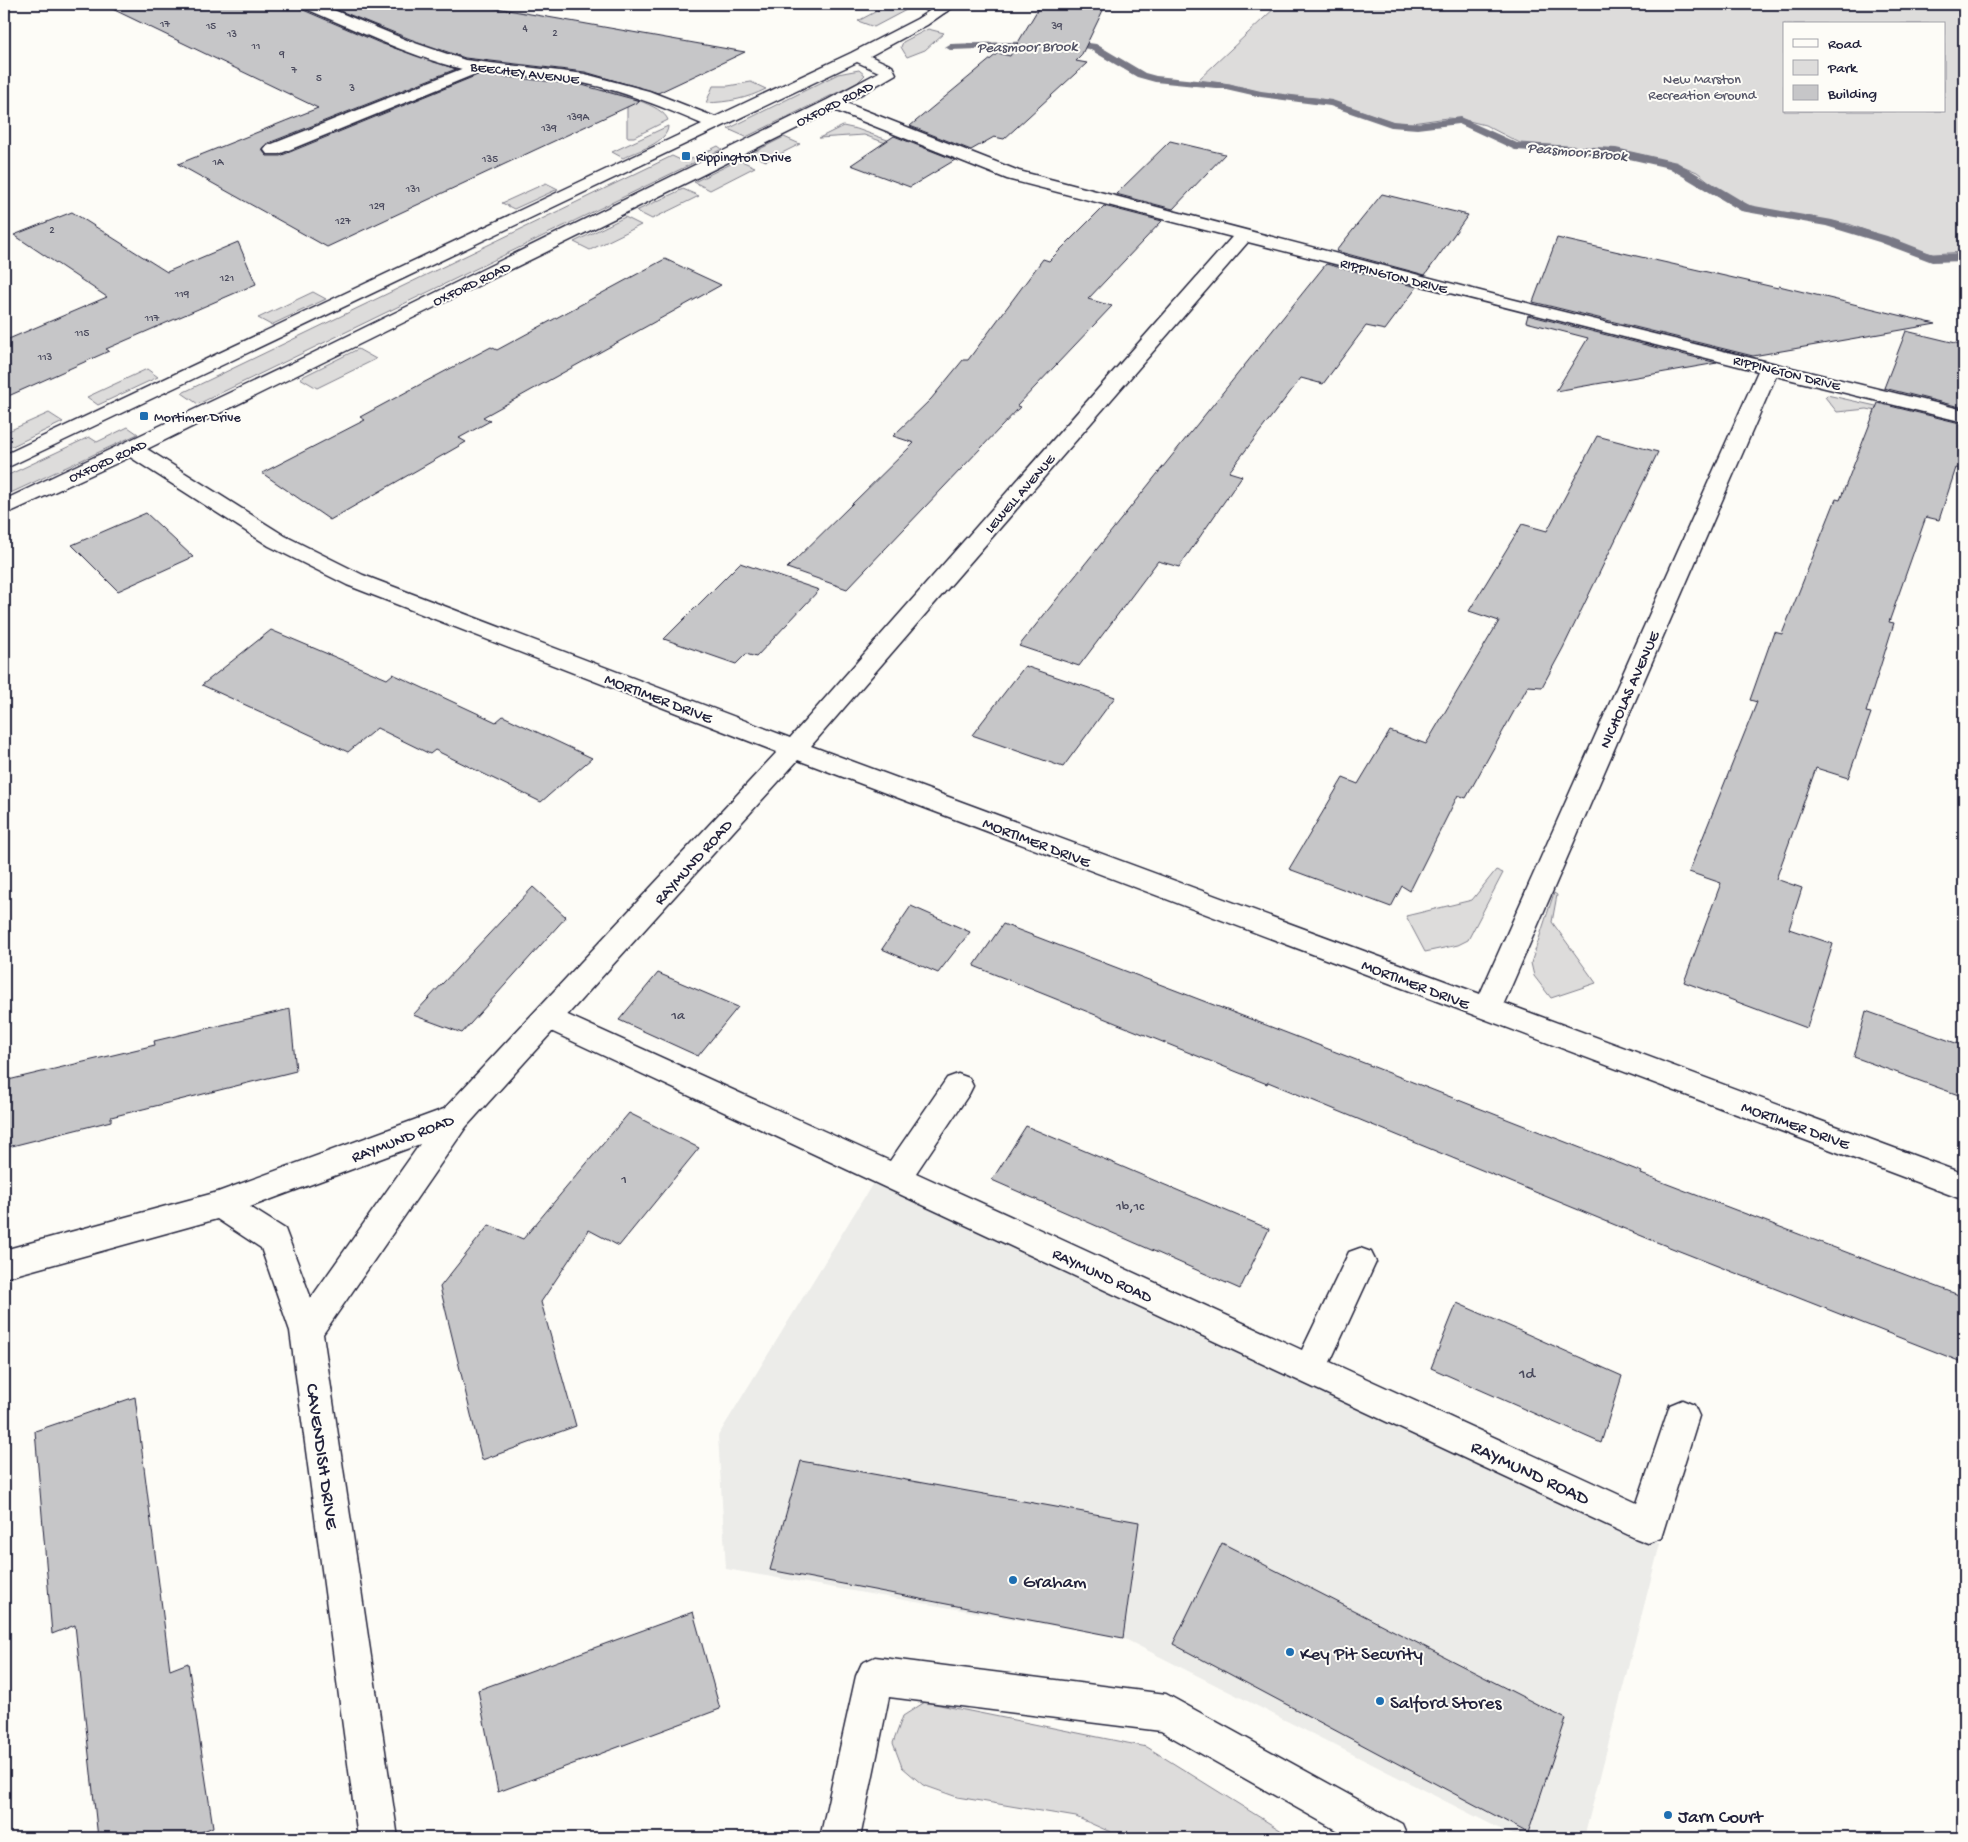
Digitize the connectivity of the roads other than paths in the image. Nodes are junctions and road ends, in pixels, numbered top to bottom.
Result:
1 (307, 4) edge
2 (920, 4) edge
3 (947, 6) edge
4 (858, 56) junction
5 (479, 67) junction
6 (832, 104) junction
7 (717, 124) junction
8 (273, 150) dead end
9 (1244, 236) junction
10 (1769, 368) junction
11 (1964, 416) edge
12 (132, 449) junction
13 (4, 463) edge
14 (4, 508) edge
15 (794, 749) junction
16 (1487, 1010) junction
17 (550, 1018) junction
18 (958, 1086) dead end
19 (455, 1118) junction
20 (895, 1178) junction
21 (1964, 1186) edge
22 (220, 1205) junction
23 (1360, 1262) dead end
24 (4, 1264) edge
25 (306, 1331) junction
26 (1310, 1369) junction
27 (1682, 1416) dead end
28 (378, 1838) edge
29 (840, 1838) edge
30 (1388, 1838) edge

1 - 5 street, BEECHEY AVENUE
2 - 3 street
3 - 4 street
4 - 6 street, OXFORD ROAD
4 - 7 street, OXFORD ROAD
5 - 7 street, BEECHEY AVENUE
5 - 8 street
6 - 9 street, RIPPINGTON DRIVE
6 - 12 street, OXFORD ROAD
7 - 13 street, OXFORD ROAD
9 - 10 street, RIPPINGTON DRIVE
9 - 15 street, LEWELL AVENUE
10 - 11 street, RIPPINGTON DRIVE
10 - 16 street, NICHOLAS AVENUE
12 - 14 street, OXFORD ROAD
12 - 15 street, MORTIMER DRIVE
15 - 16 street, MORTIMER DRIVE
15 - 17 street, RAYMUND ROAD
16 - 21 street, MORTIMER DRIVE
17 - 19 street, RAYMUND ROAD
17 - 20 street, RAYMUND ROAD
18 - 20 street
19 - 22 street, RAYMUND ROAD
19 - 25 street
20 - 26 street, RAYMUND ROAD
22 - 24 street, RAYMUND ROAD
22 - 25 street
23 - 26 street
25 - 28 street, CAVENDISH DRIVE
26 - 27 street, RAYMUND ROAD
29 - 30 street

